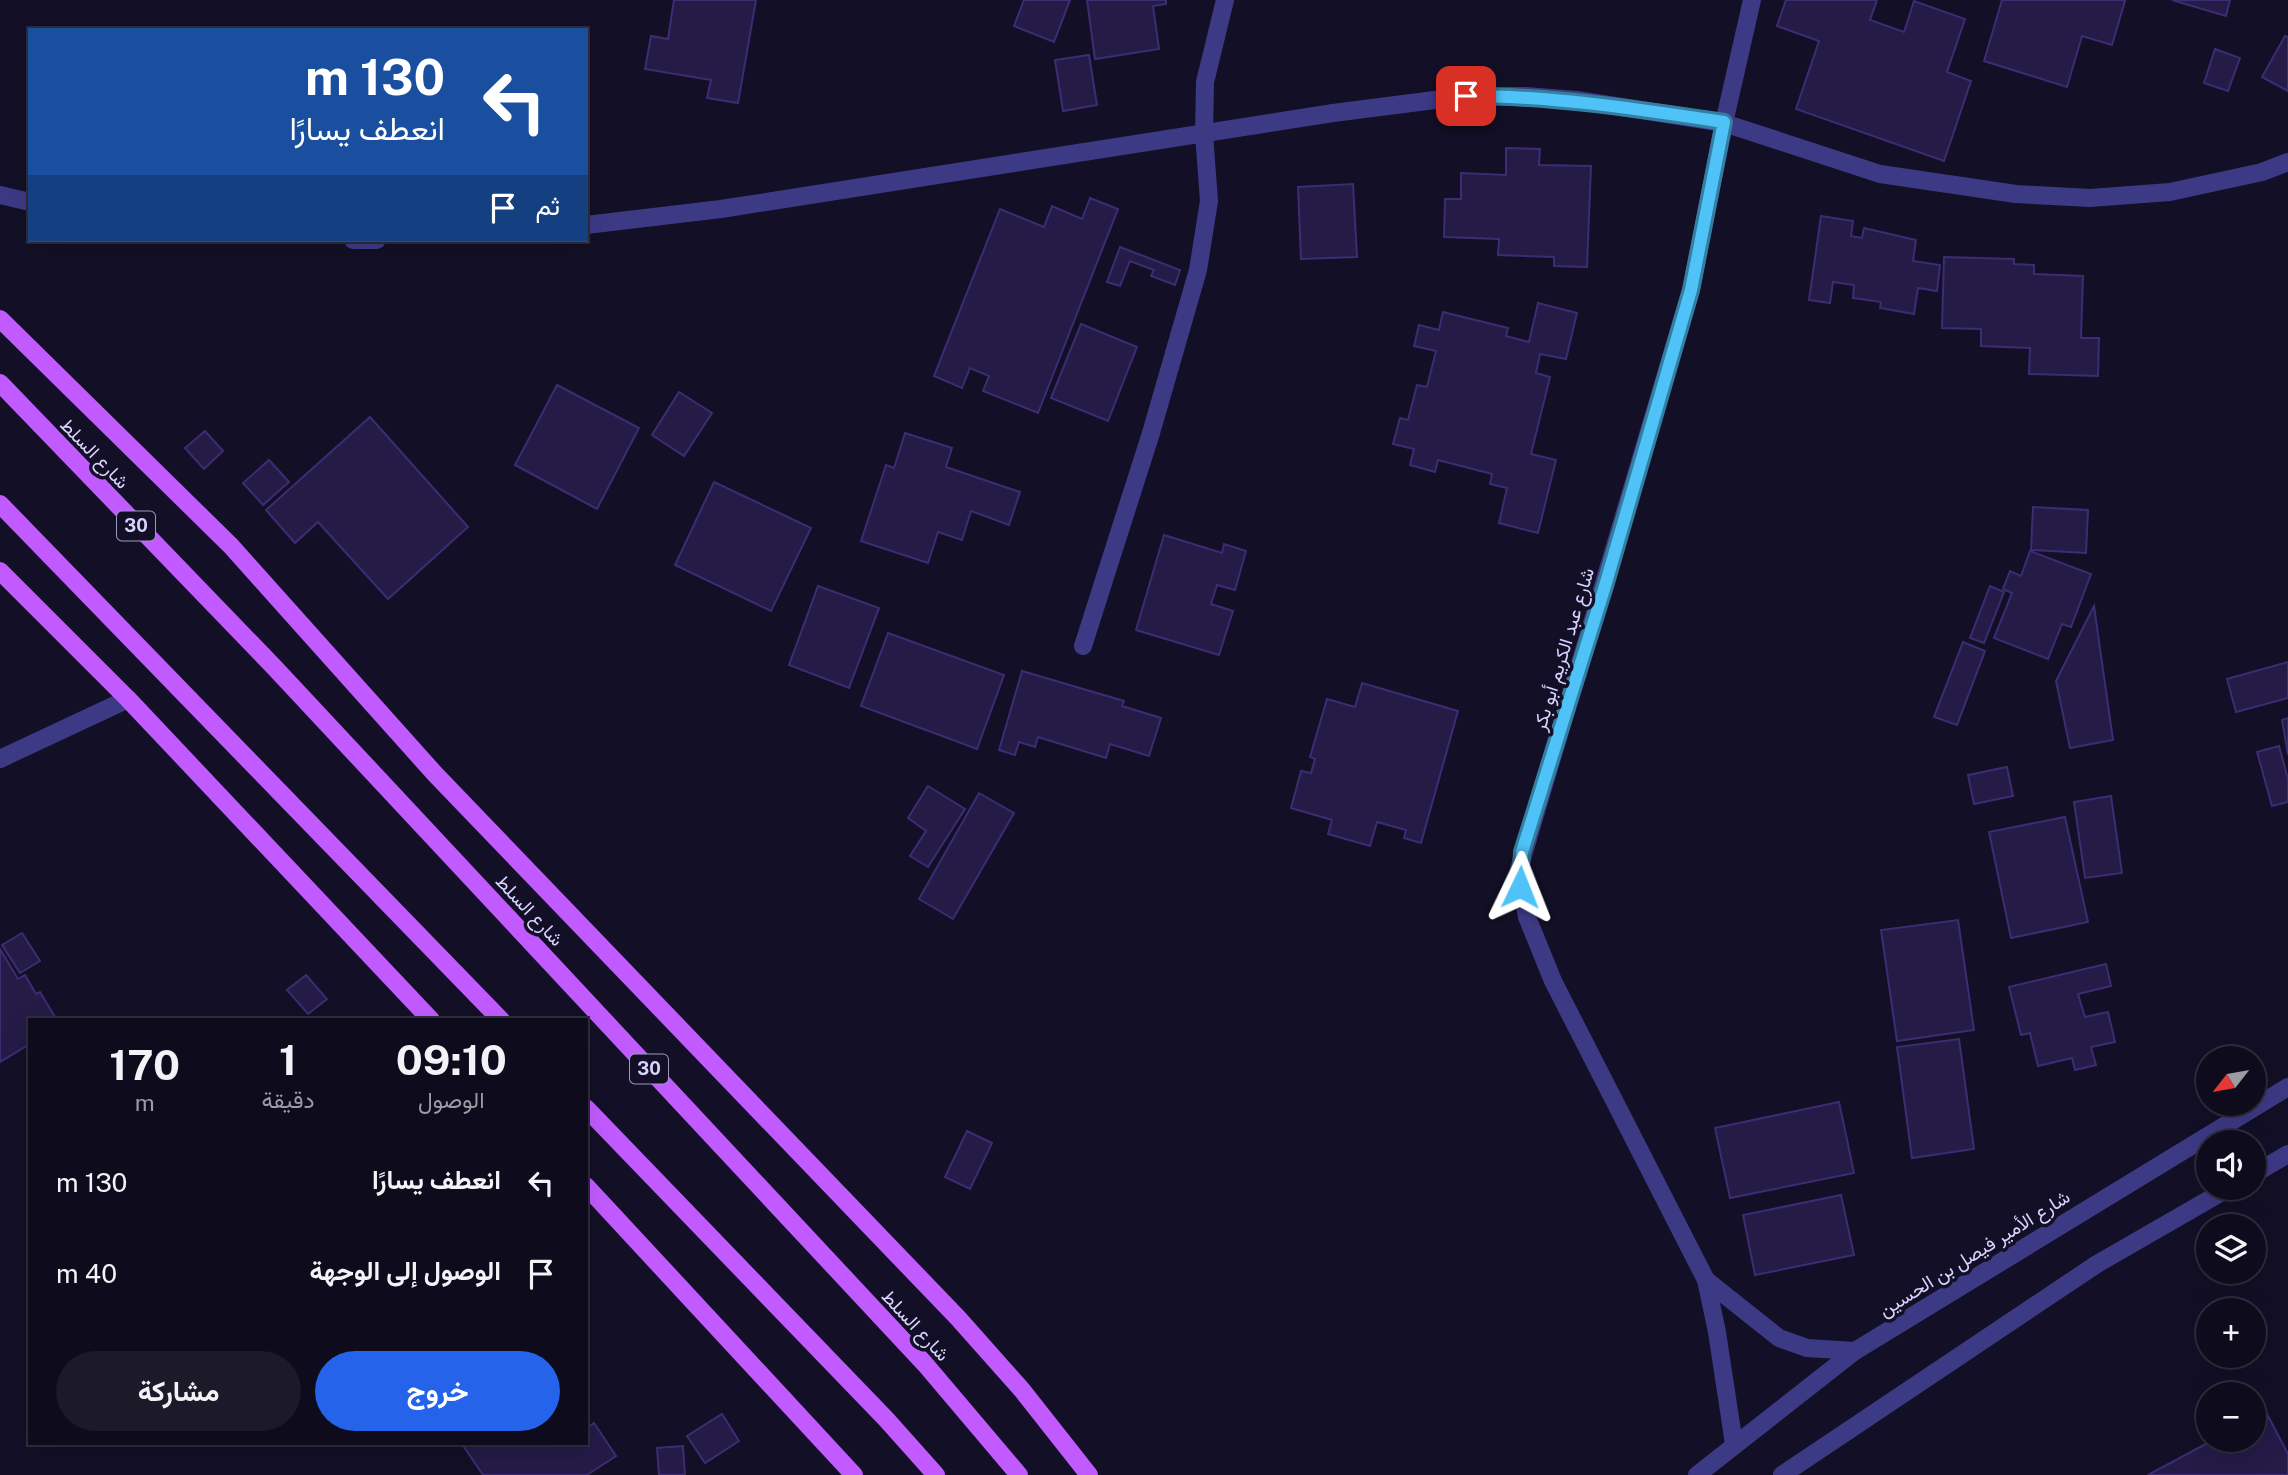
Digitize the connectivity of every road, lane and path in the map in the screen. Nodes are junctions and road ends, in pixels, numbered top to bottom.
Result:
1 (1225, 0) edge
2 (1752, 0) edge
3 (1724, 122) junction
4 (1204, 134) junction
5 (2288, 162) edge
6 (0, 195) edge
7 (28, 202) edge
8 (588, 225) edge
9 (0, 318) edge
10 (0, 383) edge
11 (0, 504) edge
12 (0, 571) edge
13 (1083, 646) dead end
14 (128, 699) junction
15 (0, 759) edge
16 (429, 1018) edge
17 (499, 1018) edge
18 (2288, 1087) edge
19 (588, 1110) edge
20 (2288, 1154) edge
21 (2266, 1167) edge
22 (588, 1188) edge
23 (2208, 1200) edge
24 (1706, 1280) junction
25 (1855, 1351) junction
26 (1734, 1444) junction
27 (854, 1475) edge
28 (936, 1475) edge
29 (1020, 1475) edge
30 (1089, 1475) edge
31 (1697, 1475) edge
32 (1782, 1475) edge

1 - 4 street
2 - 3 street, شارع عبد الكريم أبو بكر
3 - 4 street
3 - 5 street
3 - 24 street, شارع عبد الكريم أبو بكر
4 - 8 street
4 - 13 street
6 - 7 street
9 - 30 main road
10 - 29 main road, شارع السلط / 30
11 - 17 main road
12 - 14 main road
14 - 15 street
14 - 16 main road
18 - 25 street, شارع الأمير فيصل بن الحسين
19 - 28 main road
20 - 21 street
22 - 27 main road
23 - 32 street
24 - 25 street, شارع عبد الكريم أبو بكر
24 - 26 street, شارع عبد الكريم أبو بكر
25 - 26 street, شارع الأمير فيصل بن الحسين
26 - 31 street, شارع الأمير فيصل بن الحسين

